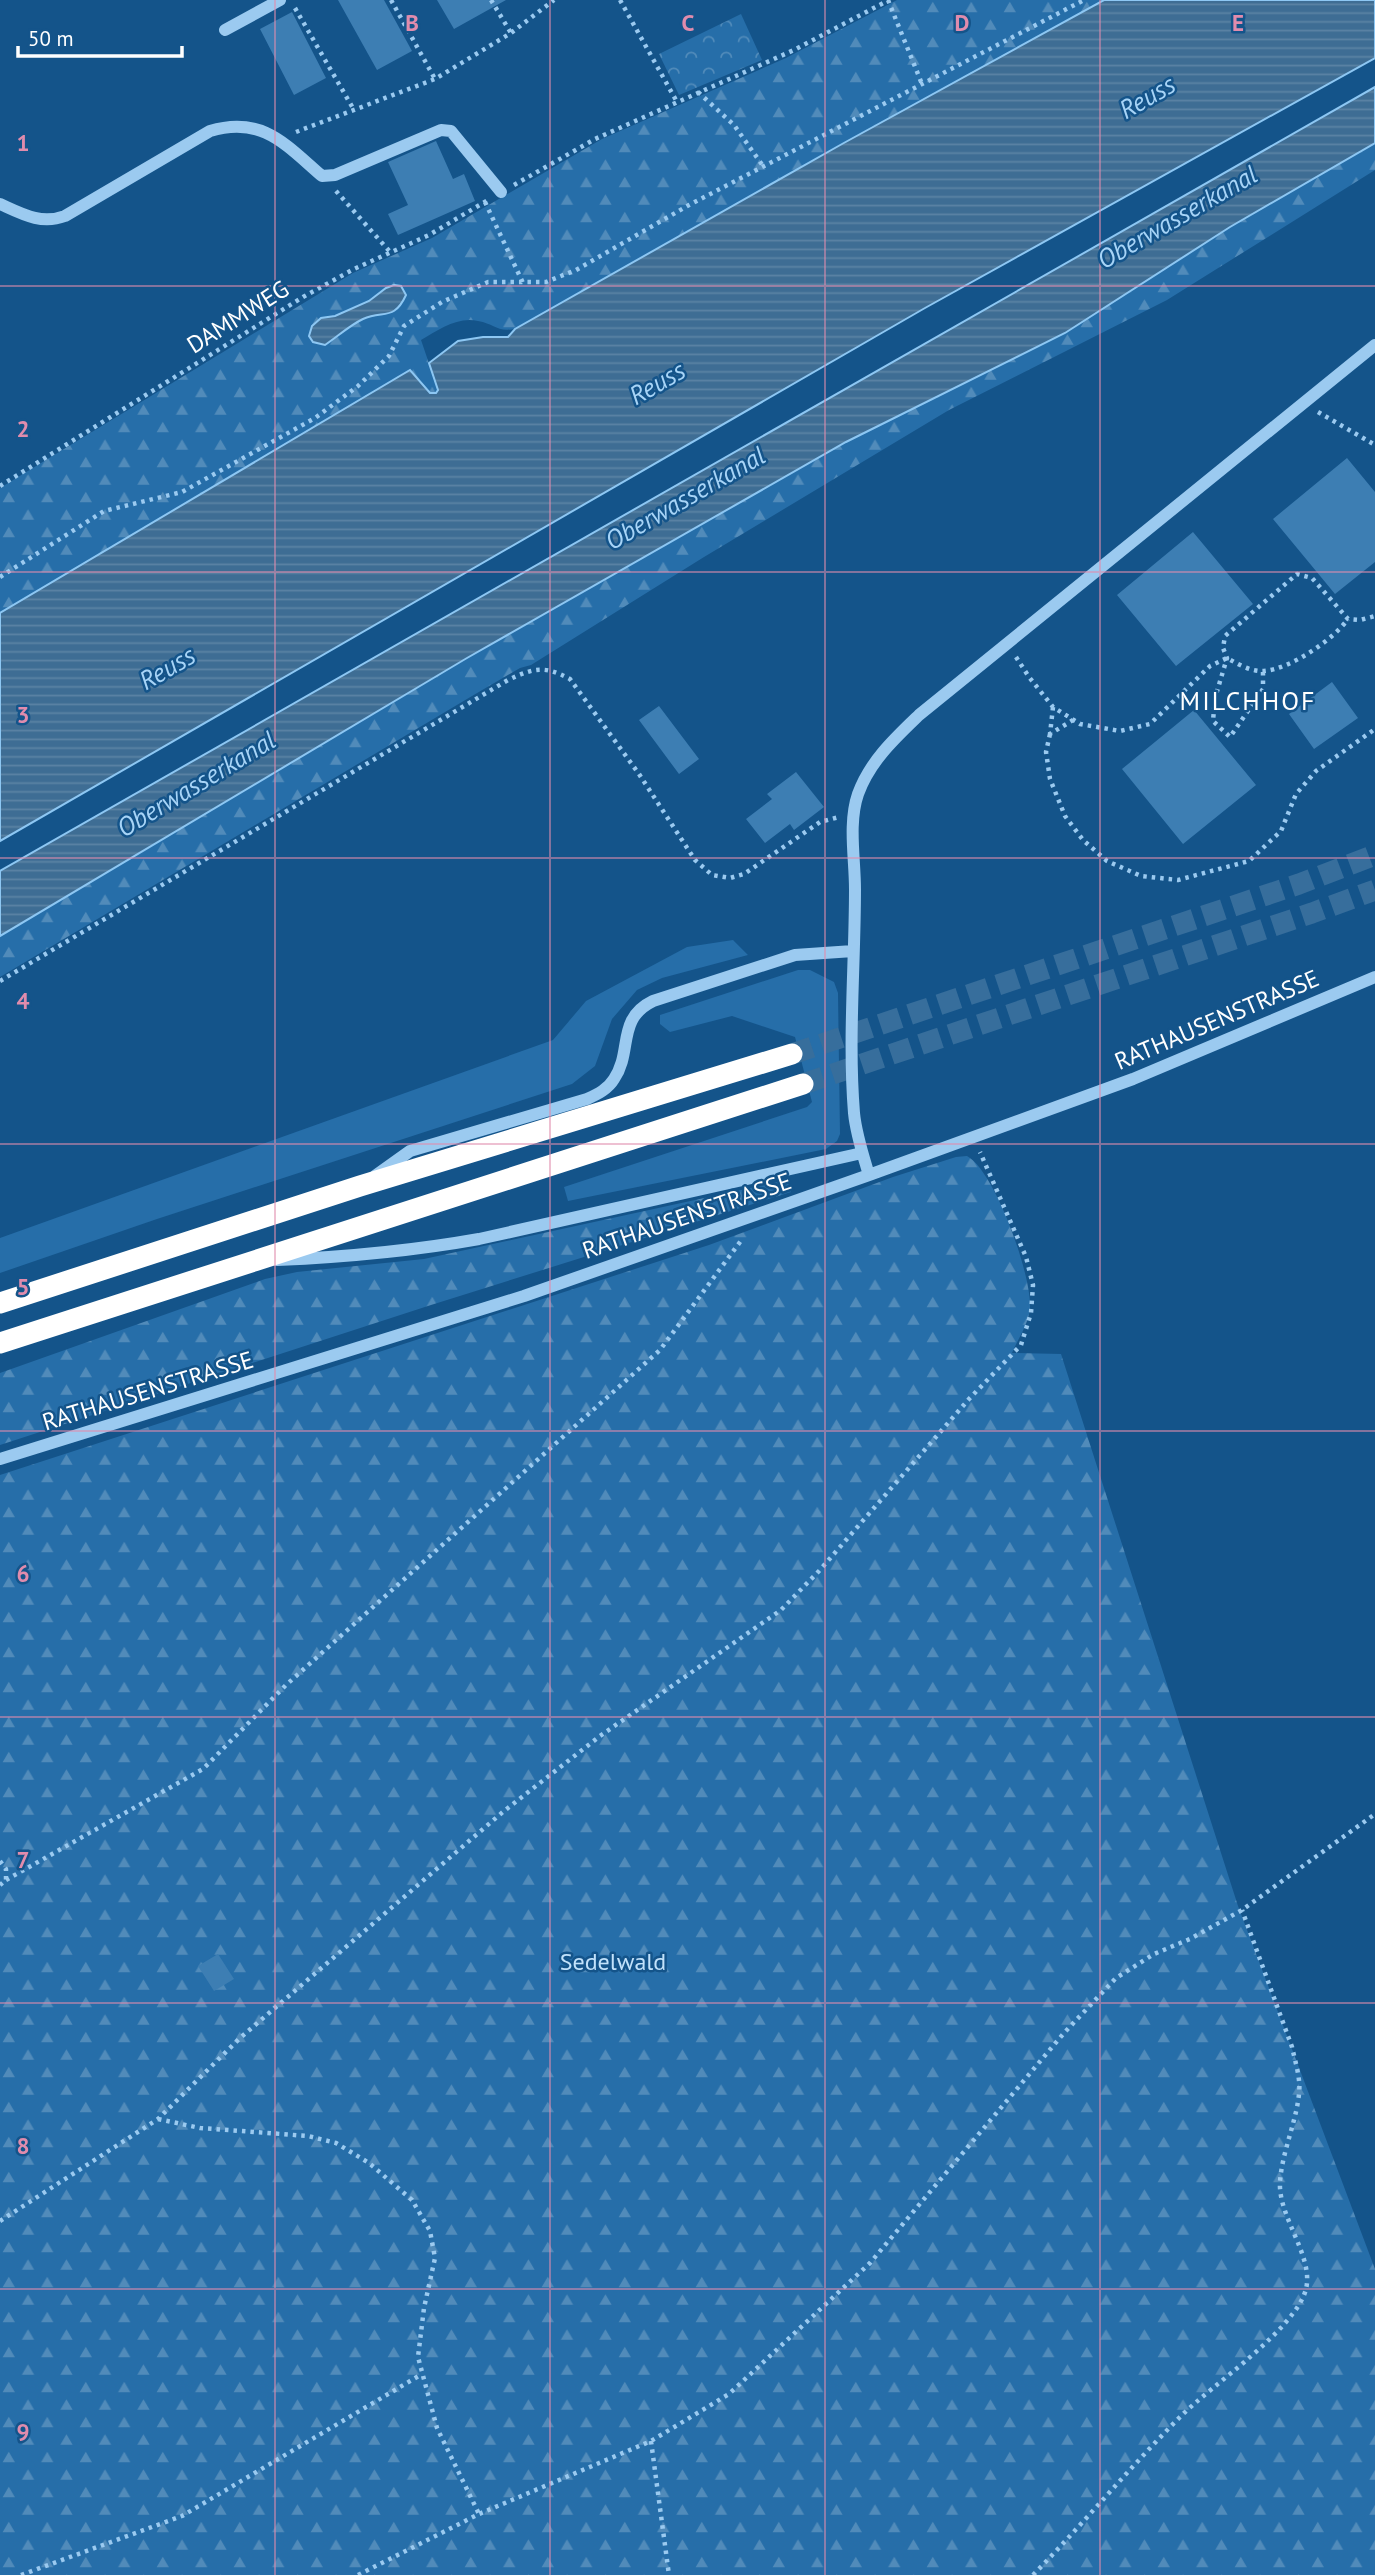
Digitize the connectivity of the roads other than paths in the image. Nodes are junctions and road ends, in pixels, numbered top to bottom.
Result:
1 (280, 0) edge
2 (225, 30) dead end
3 (501, 192) road end
4 (0, 204) edge
5 (1375, 345) edge
6 (853, 951) junction
7 (1375, 977) edge
8 (792, 1054) tunnel mouth
9 (803, 1084) tunnel mouth
10 (862, 1153) junction
11 (869, 1175) junction
12 (360, 1186) junction
13 (248, 1262) junction
14 (0, 1303) edge
15 (0, 1343) edge
16 (0, 1459) edge

1 - 2 street
3 - 4 street
5 - 6 street
6 - 10 street
6 - 12 street
7 - 11 street, RATHAUSENSTRASSE
8 - 12 highway
9 - 13 highway
10 - 11 street
10 - 13 street
11 - 16 street, RATHAUSENSTRASSE
12 - 14 highway
13 - 15 highway

